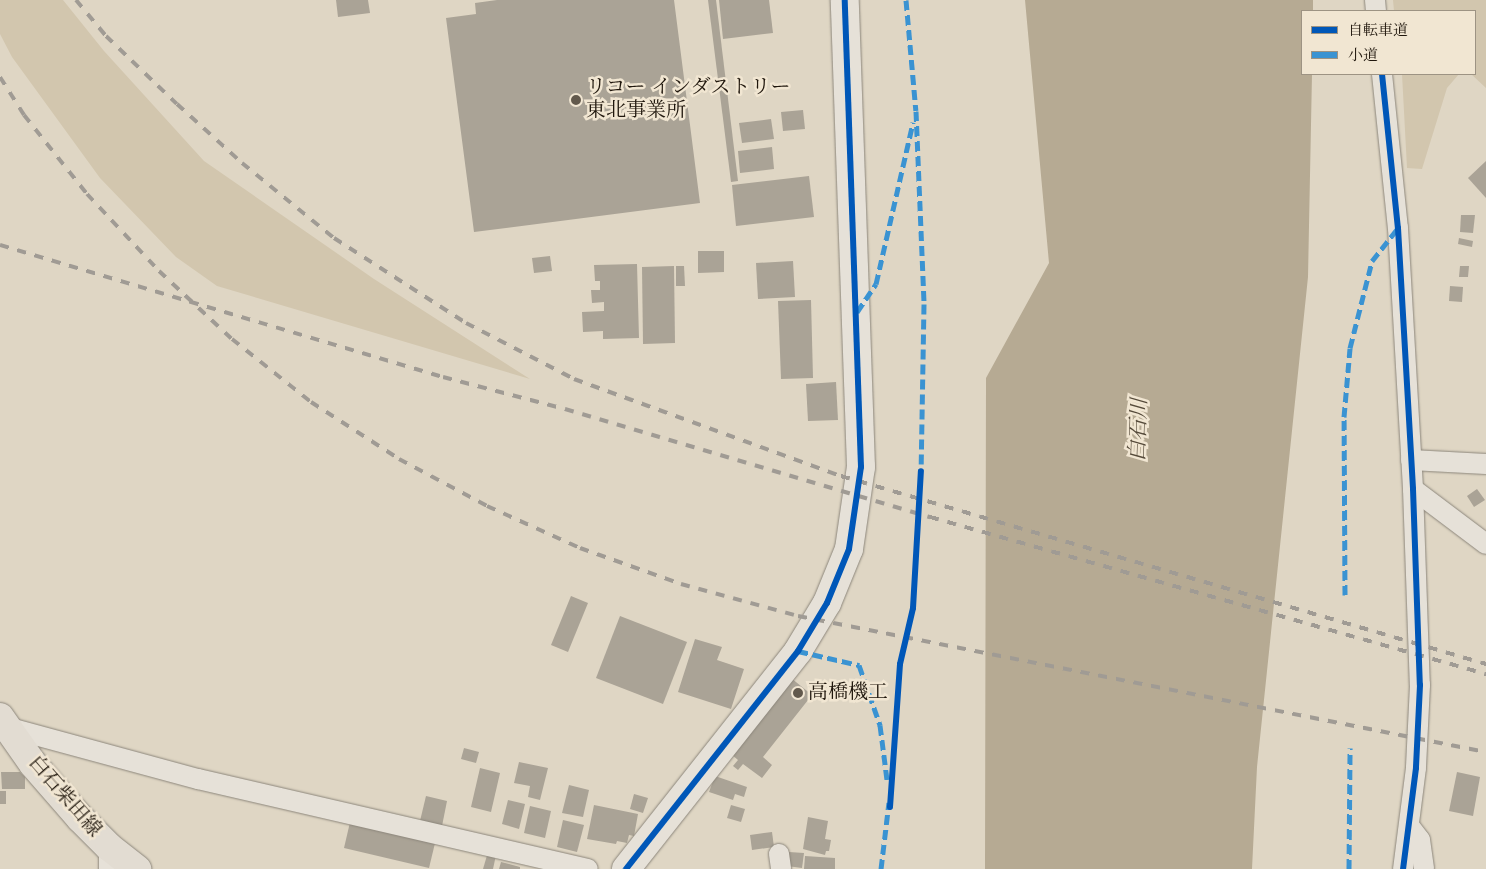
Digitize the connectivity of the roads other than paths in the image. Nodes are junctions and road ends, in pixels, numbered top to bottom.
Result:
1 (845, 0) edge
2 (1382, 75) edge
3 (1411, 460) junction
4 (1486, 464) edge
5 (1413, 489) junction
6 (1486, 544) edge
7 (3, 722) edge
8 (1410, 827) junction
9 (109, 858) edge
10 (137, 869) edge
11 (588, 869) edge
12 (626, 869) edge
13 (1403, 869) edge
14 (1424, 869) edge

1 - 12 street
2 - 3 street
3 - 4 street
3 - 5 street
5 - 6 street
5 - 8 street
7 - 9 main road, 白石柴田線
7 - 11 street
8 - 13 street
8 - 14 street
9 - 10 main road, 白石柴田線

